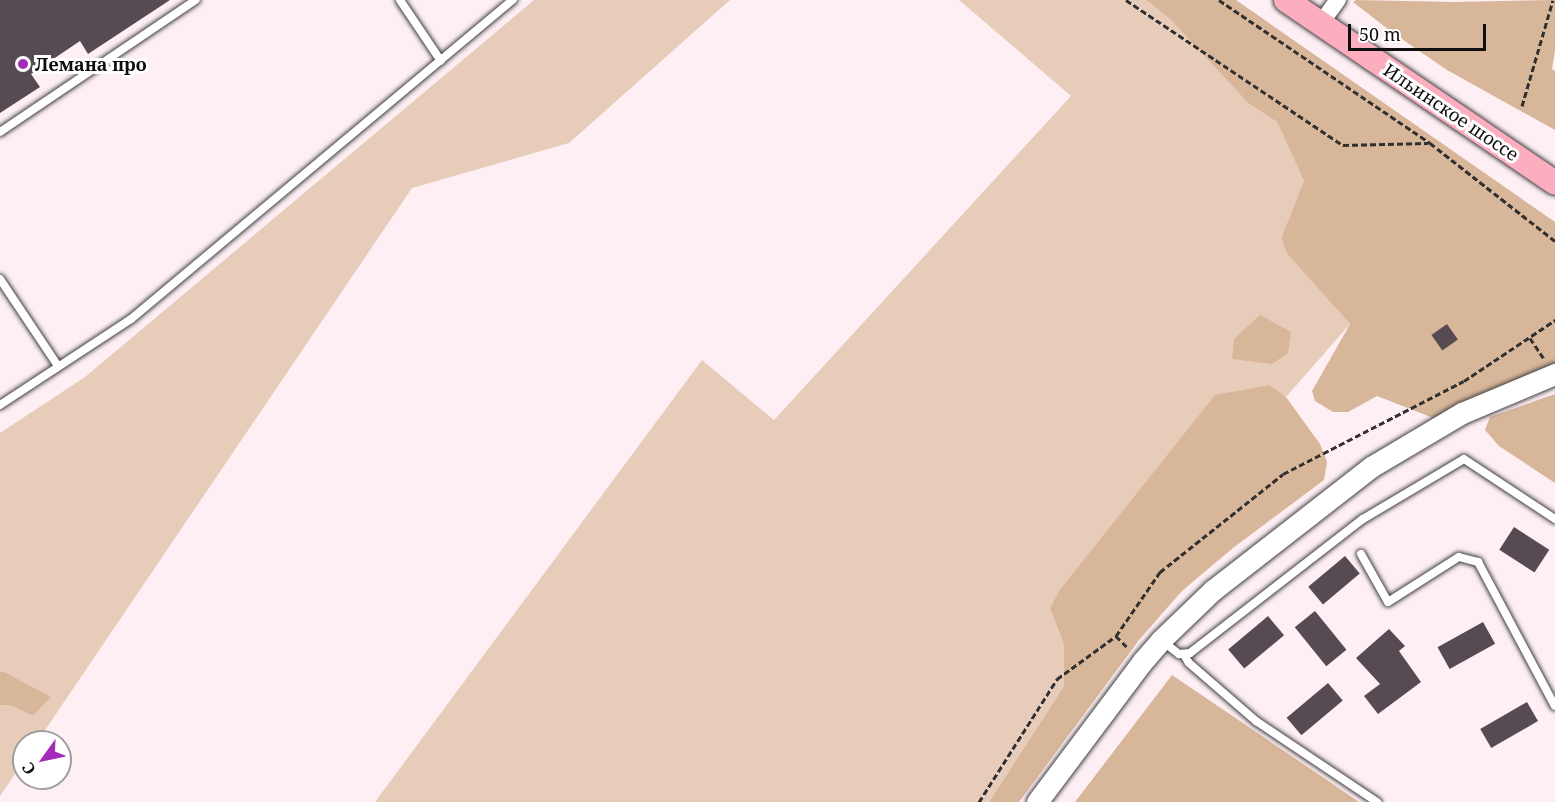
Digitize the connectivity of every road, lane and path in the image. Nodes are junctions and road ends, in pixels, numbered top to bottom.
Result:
1 (196, 0) edge
2 (400, 0) edge
3 (513, 0) edge
4 (1126, 0) edge
5 (1219, 0) edge
6 (1286, 0) edge
7 (1338, 0) edge
8 (1552, 0) edge
9 (1321, 23) junction
10 (441, 61) junction
11 (1522, 106) dead end
12 (0, 132) edge
13 (1430, 143) junction
14 (1555, 183) edge
15 (1555, 241) edge
16 (0, 279) edge
17 (1555, 320) edge
18 (58, 366) junction
19 (1555, 374) edge
20 (0, 405) edge
21 (1555, 519) edge
22 (1360, 554) dead end
23 (1161, 640) junction
24 (1184, 655) junction
25 (1555, 706) edge
26 (979, 802) edge
27 (1037, 802) edge
28 (1377, 802) edge

1 - 12 lane
2 - 10 lane
3 - 10 lane
4 - 13 path
5 - 13 path
6 - 9 main road, Ильинское шоссе
7 - 9 street
8 - 11 path
9 - 14 main road, Ильинское шоссе
10 - 18 lane
13 - 15 path
16 - 18 lane
17 - 26 path
18 - 20 lane
19 - 23 street
21 - 24 lane
22 - 25 lane
23 - 24 lane
23 - 27 street
24 - 28 lane

